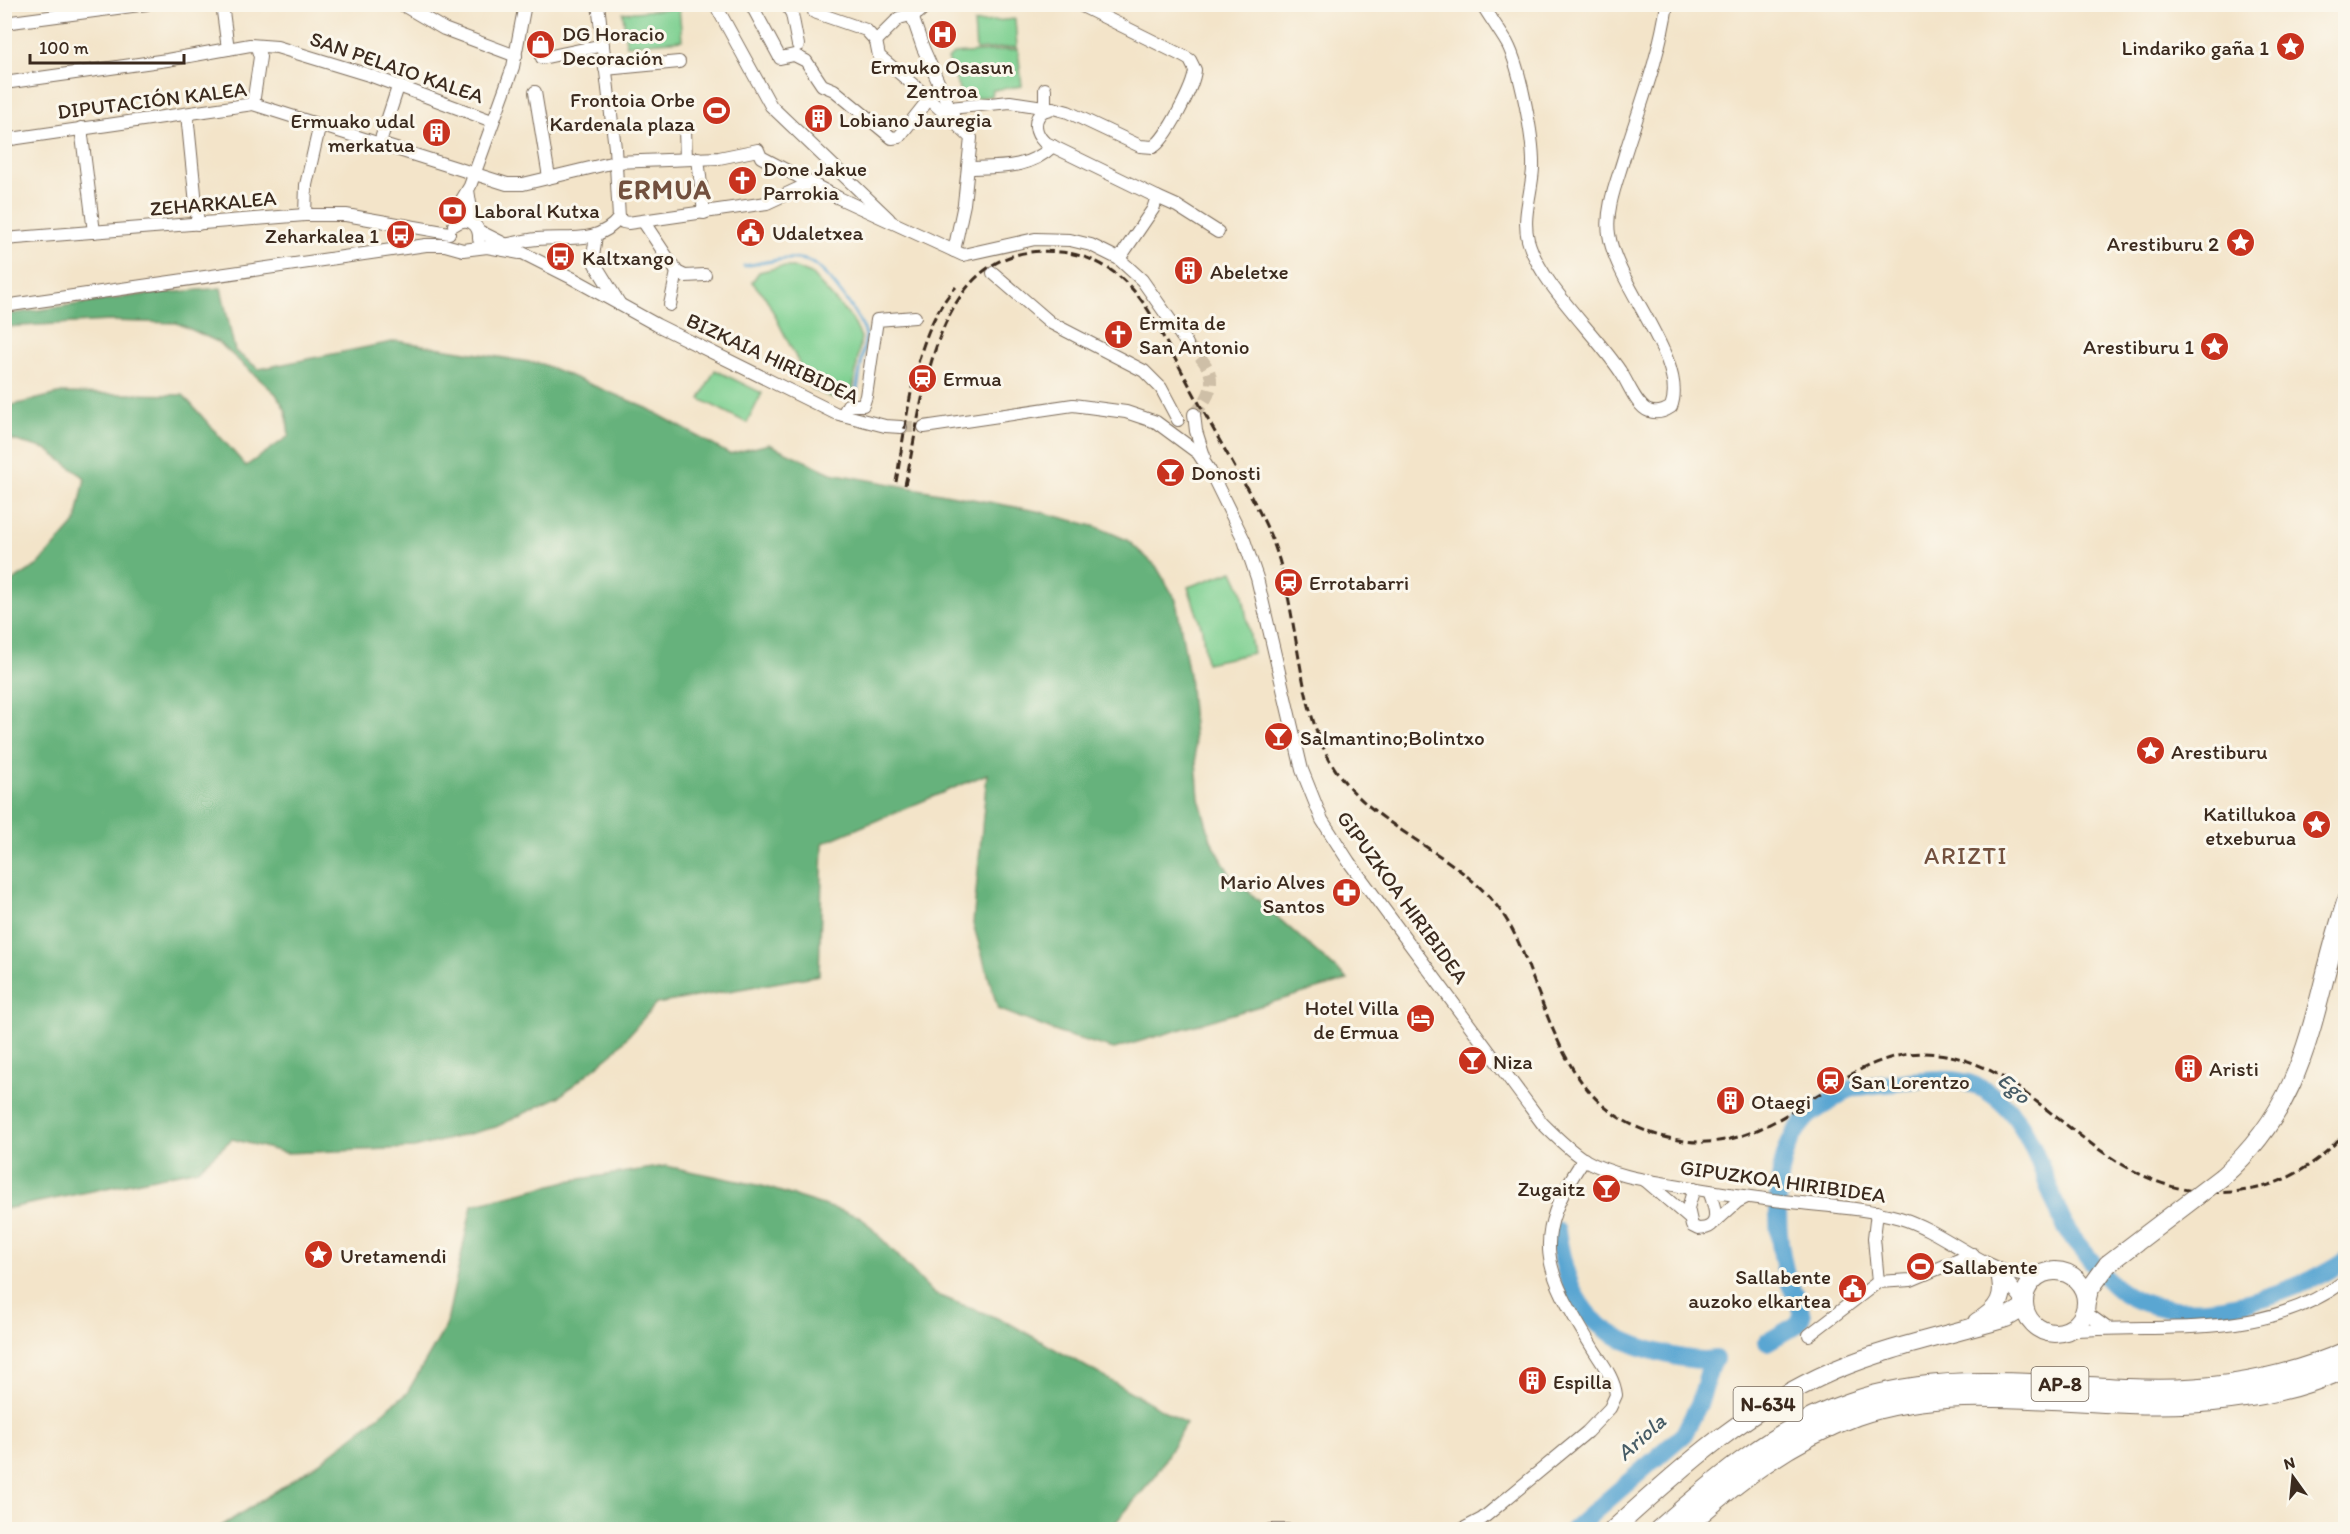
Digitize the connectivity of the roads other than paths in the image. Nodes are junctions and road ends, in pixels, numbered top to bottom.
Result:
1 (147, 4) edge
2 (222, 4) edge
3 (401, 4) edge
4 (525, 4) edge
5 (598, 4) edge
6 (715, 4) edge
7 (752, 4) edge
8 (899, 4) edge
9 (928, 4) edge
10 (1078, 4) edge
11 (1482, 4) edge
12 (1667, 4) edge
13 (814, 8) edge
14 (789, 9) edge
15 (909, 9) edge
16 (4, 23) edge
17 (876, 41) junction
18 (603, 45) junction
19 (257, 48) junction
20 (228, 49) junction
21 (796, 50) junction
22 (516, 56) junction
23 (542, 58) dead end
24 (679, 62) dead end
25 (605, 69) junction
26 (4, 83) edge
27 (398, 87) junction
28 (1045, 89) dead end
29 (535, 92) dead end
30 (929, 99) junction
31 (253, 104) junction
32 (947, 107) junction
33 (1048, 107) junction
34 (187, 114) junction
35 (492, 121) junction
36 (320, 124) junction
37 (81, 128) junction
38 (685, 129) dead end
39 (4, 140) edge
40 (380, 145) junction
41 (1053, 146) junction
42 (692, 158) junction
43 (615, 162) junction
44 (969, 168) junction
45 (475, 173) junction
46 (549, 177) junction
47 (808, 184) junction
48 (468, 190) junction
49 (1156, 197) junction
50 (704, 213) junction
51 (305, 215) junction
52 (619, 218) junction
53 (890, 220) junction
54 (643, 221) junction
55 (198, 224) junction
56 (476, 227) junction
57 (94, 232) junction
58 (1218, 232) dead end
59 (453, 233) junction
60 (597, 235) junction
61 (4, 239) edge
62 (505, 245) junction
63 (472, 248) junction
64 (954, 251) junction
65 (519, 253) junction
66 (1119, 259) junction
67 (677, 272) junction
68 (993, 273) dead end
69 (705, 276) dead end
70 (670, 305) dead end
71 (4, 306) edge
72 (621, 306) junction
73 (915, 317) dead end
74 (1187, 344) tunnel mouth
75 (843, 415) junction
76 (1195, 415) junction
77 (1178, 420) junction
78 (1156, 422) junction
79 (924, 426) tunnel mouth
80 (901, 427) tunnel mouth
81 (1210, 471) junction
82 (2346, 902) edge
83 (1584, 1159) junction
84 (1645, 1180) junction
85 (1694, 1188) junction
86 (1709, 1191) junction
87 (1747, 1197) junction
88 (1877, 1212) junction
89 (1689, 1218) junction
90 (1715, 1222) junction
91 (1973, 1254) junction
92 (1998, 1269) junction
93 (2065, 1273) junction
94 (2093, 1274) junction
95 (2036, 1277) junction
96 (2346, 1280) edge
97 (1878, 1282) junction
98 (2024, 1304) junction
99 (2086, 1307) junction
100 (1982, 1325) junction
101 (2107, 1328) junction
102 (2040, 1330) junction
103 (2067, 1331) junction
104 (1954, 1332) junction
105 (1809, 1335) dead end
106 (2346, 1351) edge
107 (2346, 1369) edge
108 (1782, 1442) junction
109 (1735, 1474) junction
110 (1270, 1530) edge
111 (1287, 1530) edge
112 (1461, 1530) edge
113 (1613, 1530) edge
114 (1658, 1530) edge
115 (1683, 1530) edge

1 - 16 street
2 - 20 street
3 - 22 street
4 - 22 street
5 - 18 street
6 - 53 street
7 - 21 street
8 - 15 street
9 - 15 street
10 - 33 street
11 - 12 street
13 - 14 street
13 - 17 street
14 - 21 street
15 - 17 street
15 - 32 street
17 - 30 street
18 - 23 street
18 - 25 street
19 - 20 street, SAN PELAIO KALEA
19 - 27 street, SAN PELAIO KALEA
19 - 31 street
20 - 26 street, SAN PELAIO KALEA
21 - 30 street
22 - 35 street
24 - 25 street
25 - 43 street
27 - 35 street, SAN PELAIO KALEA
27 - 40 street
28 - 33 street
29 - 46 street
30 - 32 street
31 - 34 street, DIPUTACIÓN KALEA
31 - 36 street, DIPUTACIÓN KALEA
32 - 33 street
32 - 44 street
33 - 41 street
34 - 37 street, DIPUTACIÓN KALEA
34 - 55 street
35 - 45 street
36 - 40 street, DIPUTACIÓN KALEA
36 - 51 street
37 - 39 street, DIPUTACIÓN KALEA
37 - 57 street
38 - 42 street
40 - 45 street, DIPUTACIÓN KALEA
41 - 44 street
41 - 49 street
42 - 43 street, DIPUTACIÓN KALEA
42 - 47 street, DIPUTACIÓN KALEA
42 - 50 street
43 - 46 street, DIPUTACIÓN KALEA
43 - 52 street
44 - 64 street
45 - 46 street, DIPUTACIÓN KALEA
45 - 48 street
47 - 50 street
47 - 53 street, DIPUTACIÓN KALEA
48 - 56 street
48 - 59 street
49 - 58 street
49 - 66 street
50 - 54 street
51 - 55 street, ZEHARKALEA
51 - 59 street, ZEHARKALEA
52 - 54 street
52 - 60 street
53 - 64 street
54 - 67 street
55 - 57 street, ZEHARKALEA
56 - 59 street
56 - 62 street
56 - 63 street
57 - 61 street, ZEHARKALEA
59 - 63 street
59 - 71 street
60 - 62 street
60 - 72 street
62 - 65 street
63 - 65 street
64 - 66 street
65 - 72 street, BIZKAIA HIRIBIDEA
66 - 74 street
67 - 69 street
67 - 70 street
68 - 77 street
72 - 75 street, BIZKAIA HIRIBIDEA
73 - 75 street
75 - 80 street, BIZKAIA HIRIBIDEA
76 - 77 street
76 - 78 street
76 - 81 street
77 - 78 street
78 - 79 street, GIPUZKOA HIRIBIDEA
78 - 81 street, GIPUZKOA HIRIBIDEA
81 - 83 street, GIPUZKOA HIRIBIDEA
82 - 94 highway, bridge
83 - 84 street, GIPUZKOA HIRIBIDEA
83 - 112 street
84 - 85 street, GIPUZKOA HIRIBIDEA
84 - 89 street
85 - 86 street, GIPUZKOA HIRIBIDEA
85 - 89 street
86 - 87 street, GIPUZKOA HIRIBIDEA
86 - 90 street
87 - 88 street, GIPUZKOA HIRIBIDEA
87 - 90 street
88 - 91 street, GIPUZKOA HIRIBIDEA
88 - 97 street
89 - 90 street
91 - 92 street, GIPUZKOA HIRIBIDEA
91 - 97 street
92 - 95 street
92 - 98 street
92 - 104 highway
93 - 94 highway
93 - 95 highway
93 - 99 highway
94 - 99 highway
95 - 98 highway
96 - 101 street
97 - 105 street
98 - 100 highway
98 - 102 highway
99 - 101 street
99 - 103 highway
100 - 102 highway
100 - 104 highway, N-634
101 - 103 street
102 - 103 highway
104 - 113 highway, N-634
106 - 108 highway, AP-8
107 - 108 highway, AP-8
108 - 109 highway, AP-8
109 - 114 highway, AP-8
109 - 115 highway, AP-8
110 - 111 street

